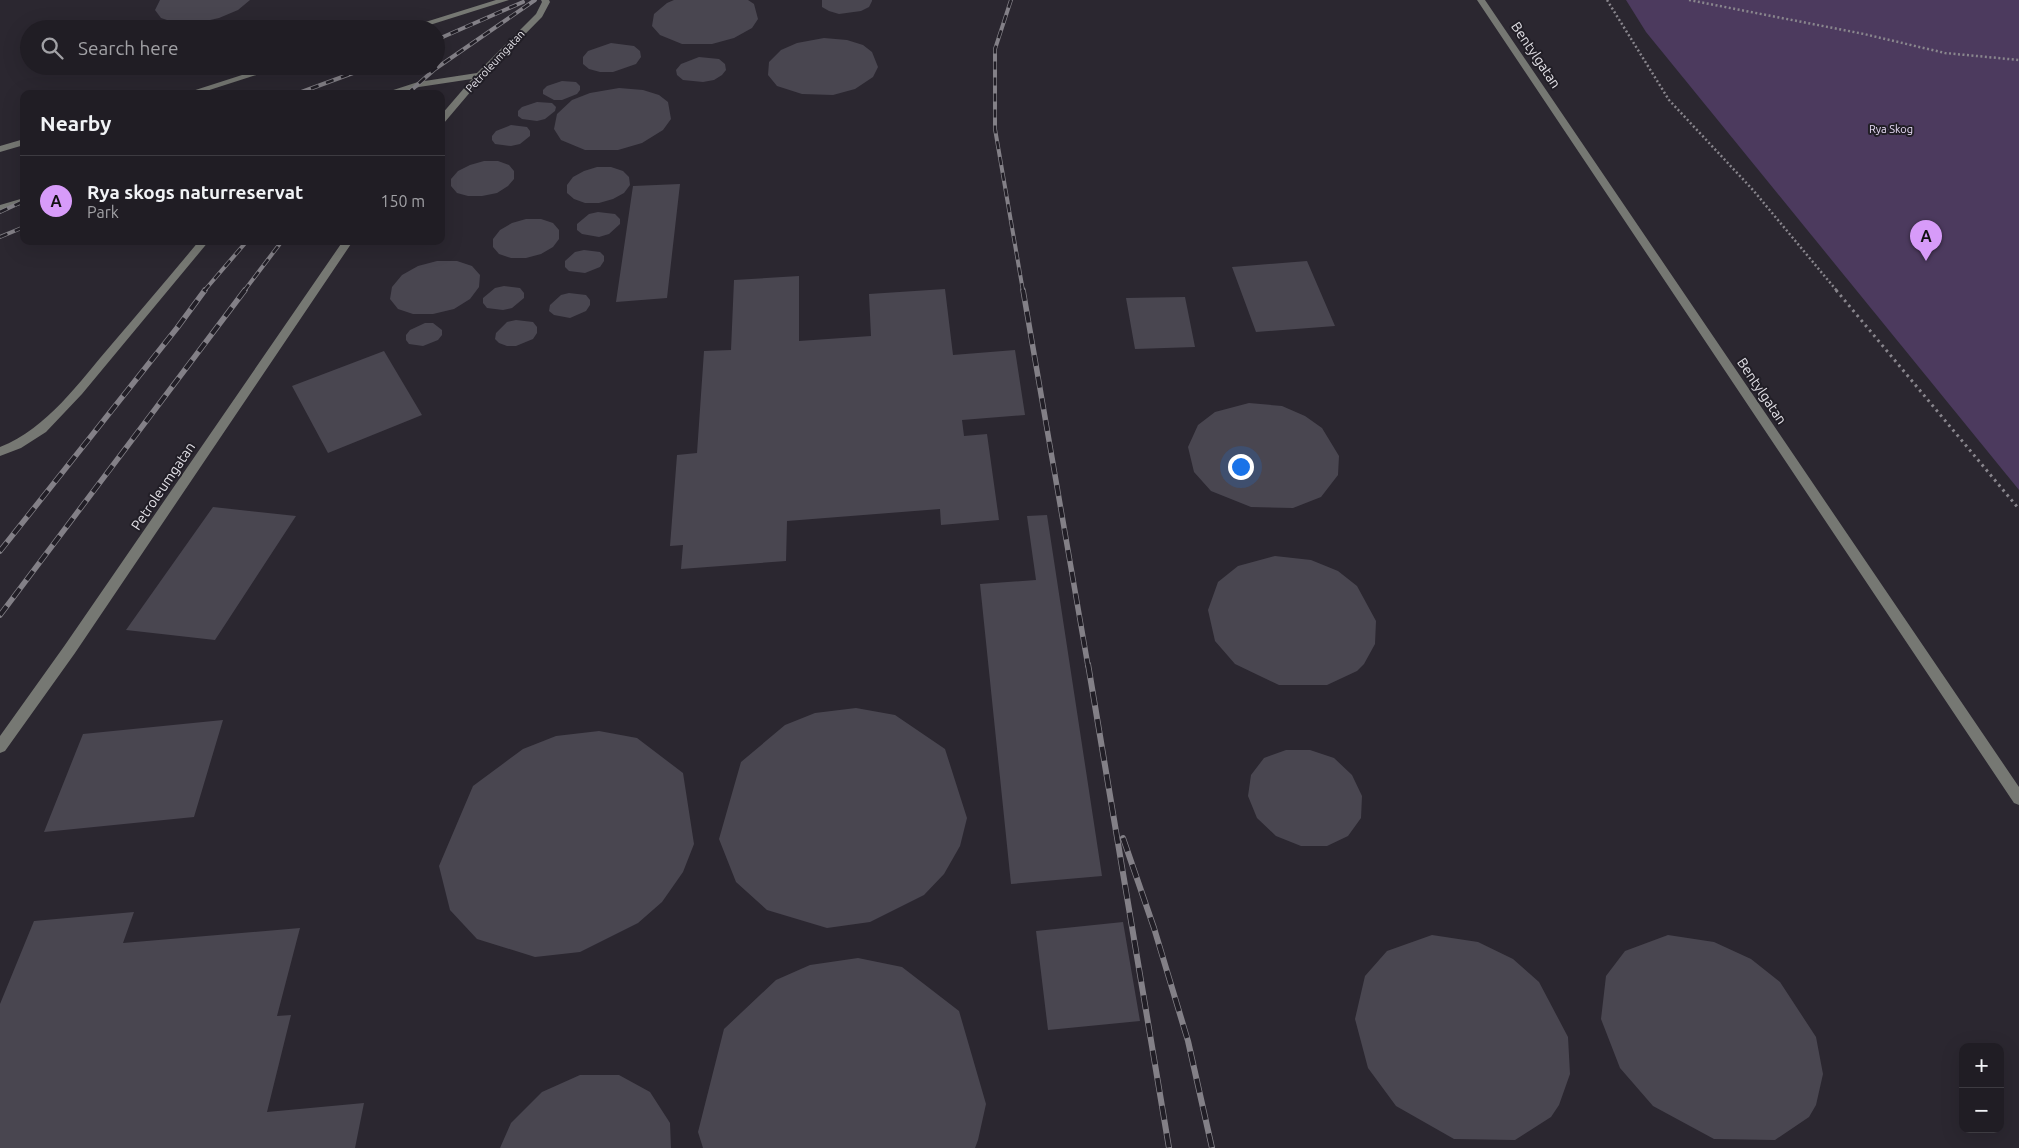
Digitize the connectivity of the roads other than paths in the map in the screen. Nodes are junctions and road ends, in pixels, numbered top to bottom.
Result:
1 (505, 0) edge
2 (545, 0) edge
3 (1481, 0) edge
4 (437, 20) edge
5 (250, 75) edge
6 (480, 75) junction
7 (200, 90) edge
8 (400, 90) edge
9 (445, 116) edge
10 (20, 143) edge
11 (0, 149) edge
12 (20, 202) edge
13 (0, 208) edge
14 (201, 245) edge
15 (345, 245) edge
16 (0, 452) edge
17 (0, 747) edge
18 (2019, 800) edge

1 - 4 lane
2 - 6 lane, Petroleumgatan
3 - 18 lane, Bentylgatan
5 - 7 lane
6 - 8 lane
6 - 9 lane, Petroleumgatan
10 - 11 lane
12 - 13 lane
14 - 16 lane
15 - 17 lane, Petroleumgatan

